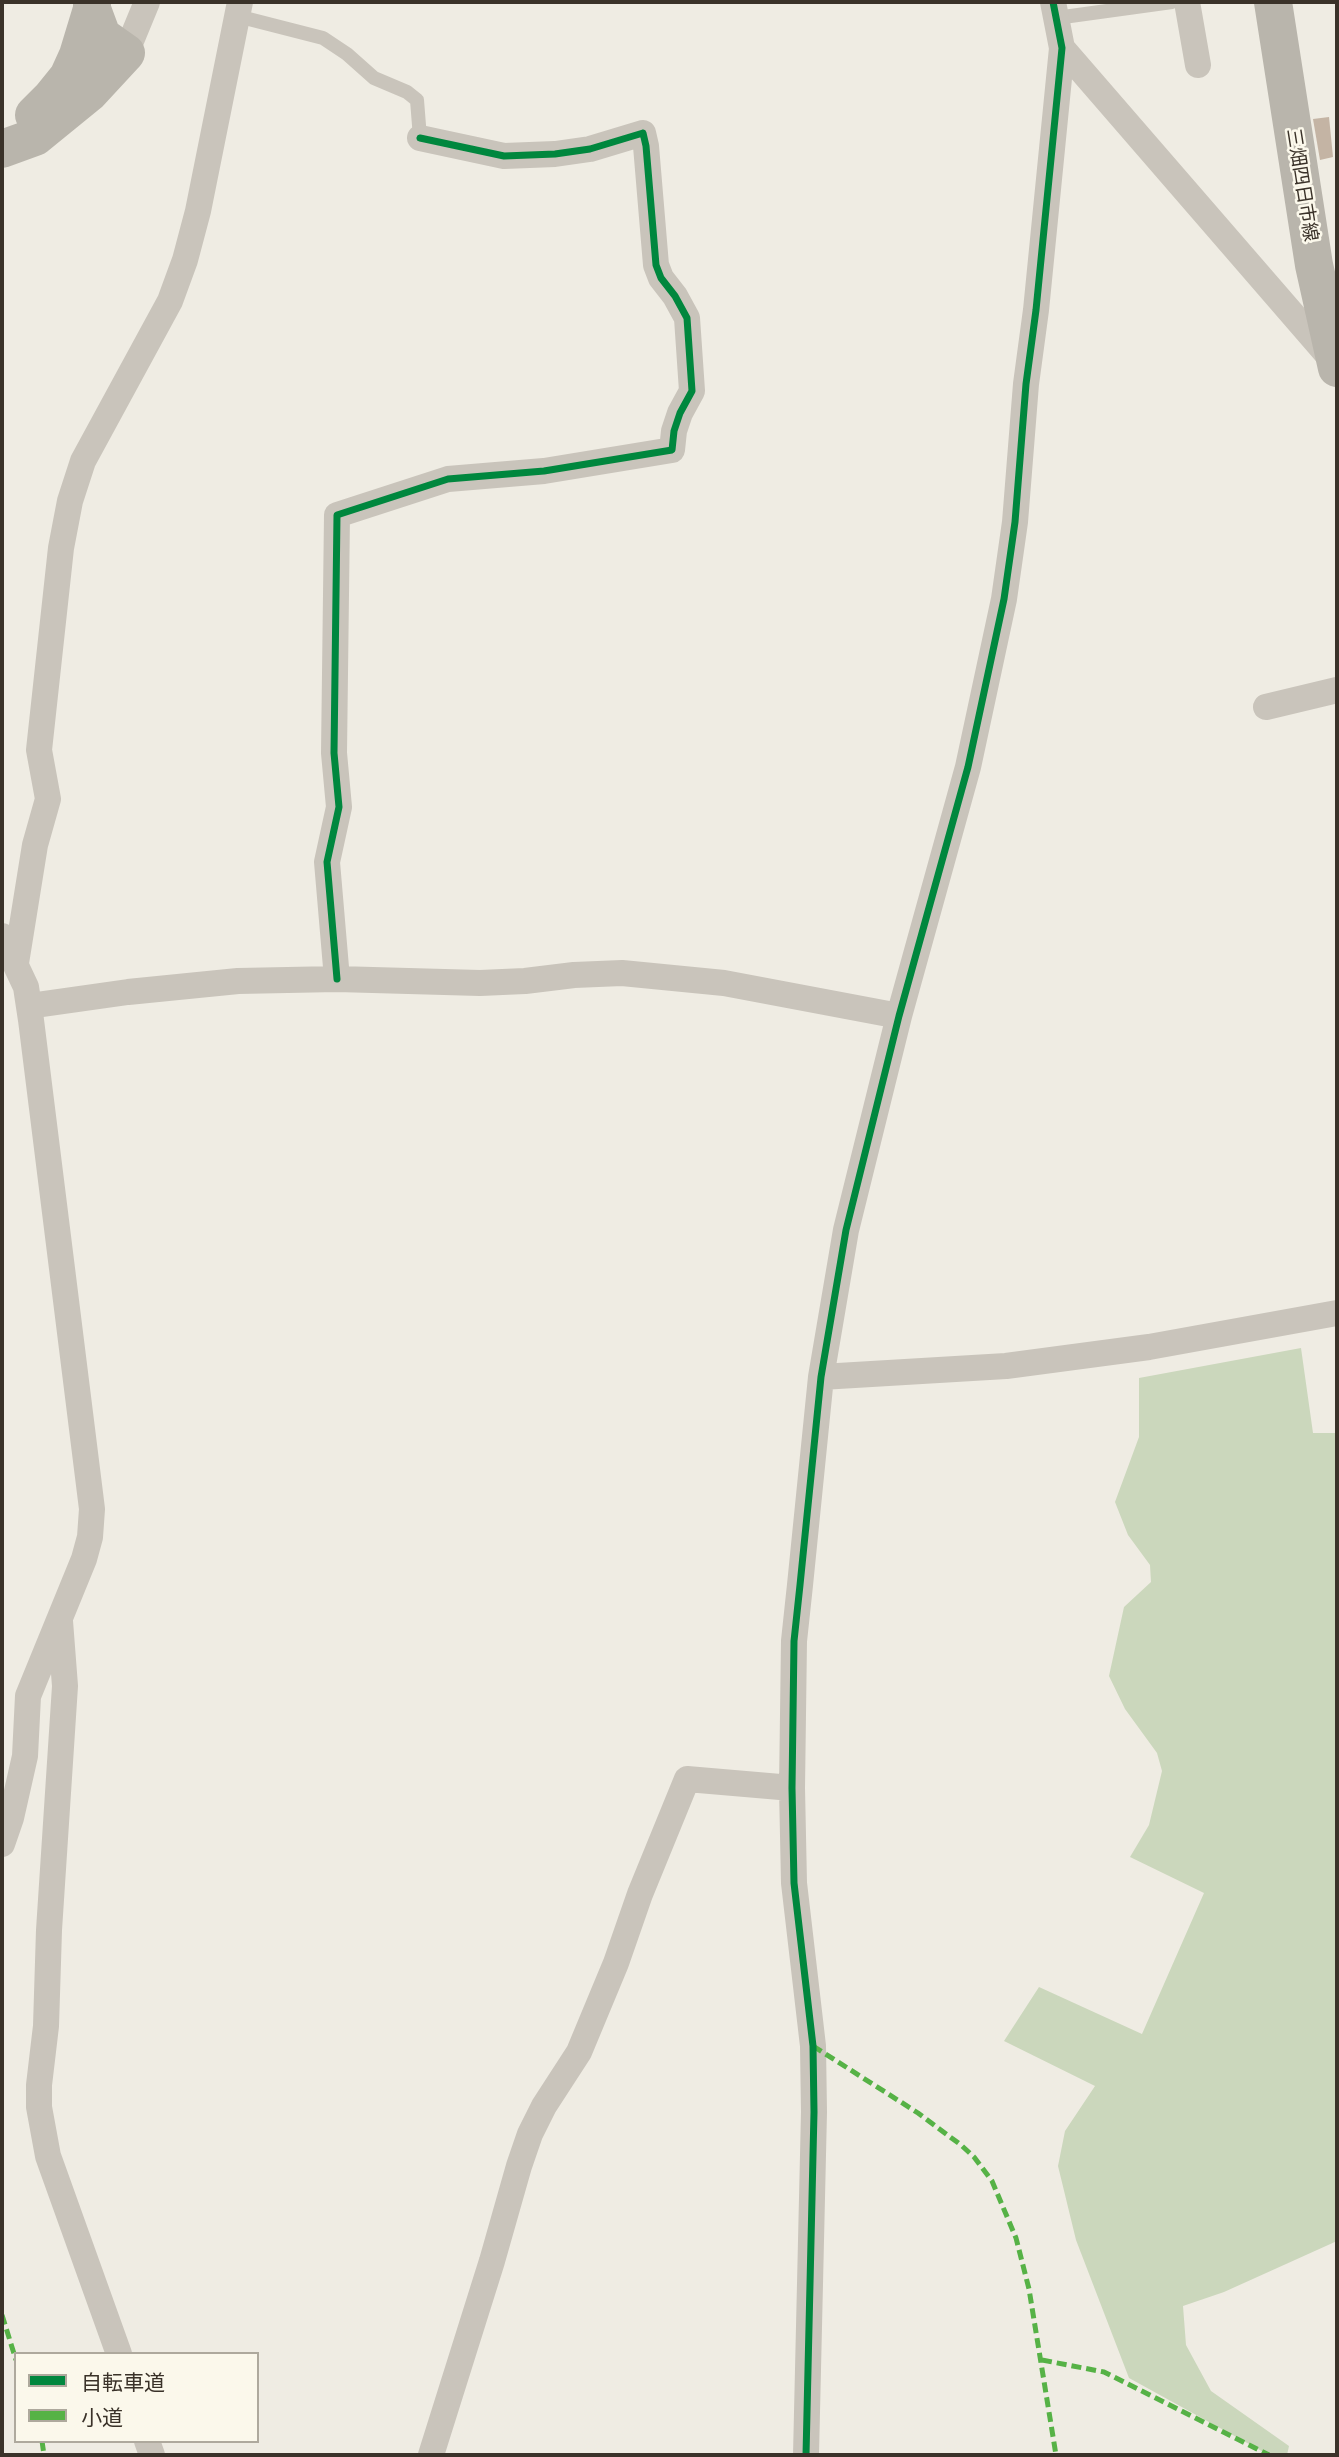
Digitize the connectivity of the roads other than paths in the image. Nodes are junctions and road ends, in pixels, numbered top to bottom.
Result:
1 (147, 2) edge
2 (1172, 2) edge
3 (1187, 2) edge
4 (1273, 2) edge
5 (92, 5) edge
6 (238, 9) edge
7 (1055, 10) edge
8 (1062, 48) junction
9 (126, 53) junction
10 (1198, 65) dead end
11 (420, 138) joint
12 (2, 142) edge
13 (2, 149) edge
14 (1337, 367) edge
15 (1337, 690) edge
16 (1266, 707) dead end
17 (2, 936) edge
18 (16, 963) junction
19 (337, 979) junction
20 (29, 1006) junction
21 (899, 1016) junction
22 (1337, 1313) edge
23 (821, 1377) junction
24 (60, 1620) junction
25 (792, 1788) junction
26 (2, 1843) edge
27 (118, 2352) edge
28 (431, 2455) edge
29 (806, 2455) edge

1 - 9 street
2 - 7 lane
3 - 10 street
4 - 14 main road, 三畑四日市線
5 - 9 main road
5 - 12 main road
6 - 11 lane
6 - 18 street
7 - 8 street
8 - 14 street
8 - 21 street
9 - 13 main road
11 - 19 street
15 - 16 street
17 - 18 street
18 - 20 street
19 - 20 street
19 - 21 street
20 - 24 street
21 - 23 street
22 - 23 street
23 - 25 street
24 - 26 street
24 - 27 street
25 - 28 street
25 - 29 street

